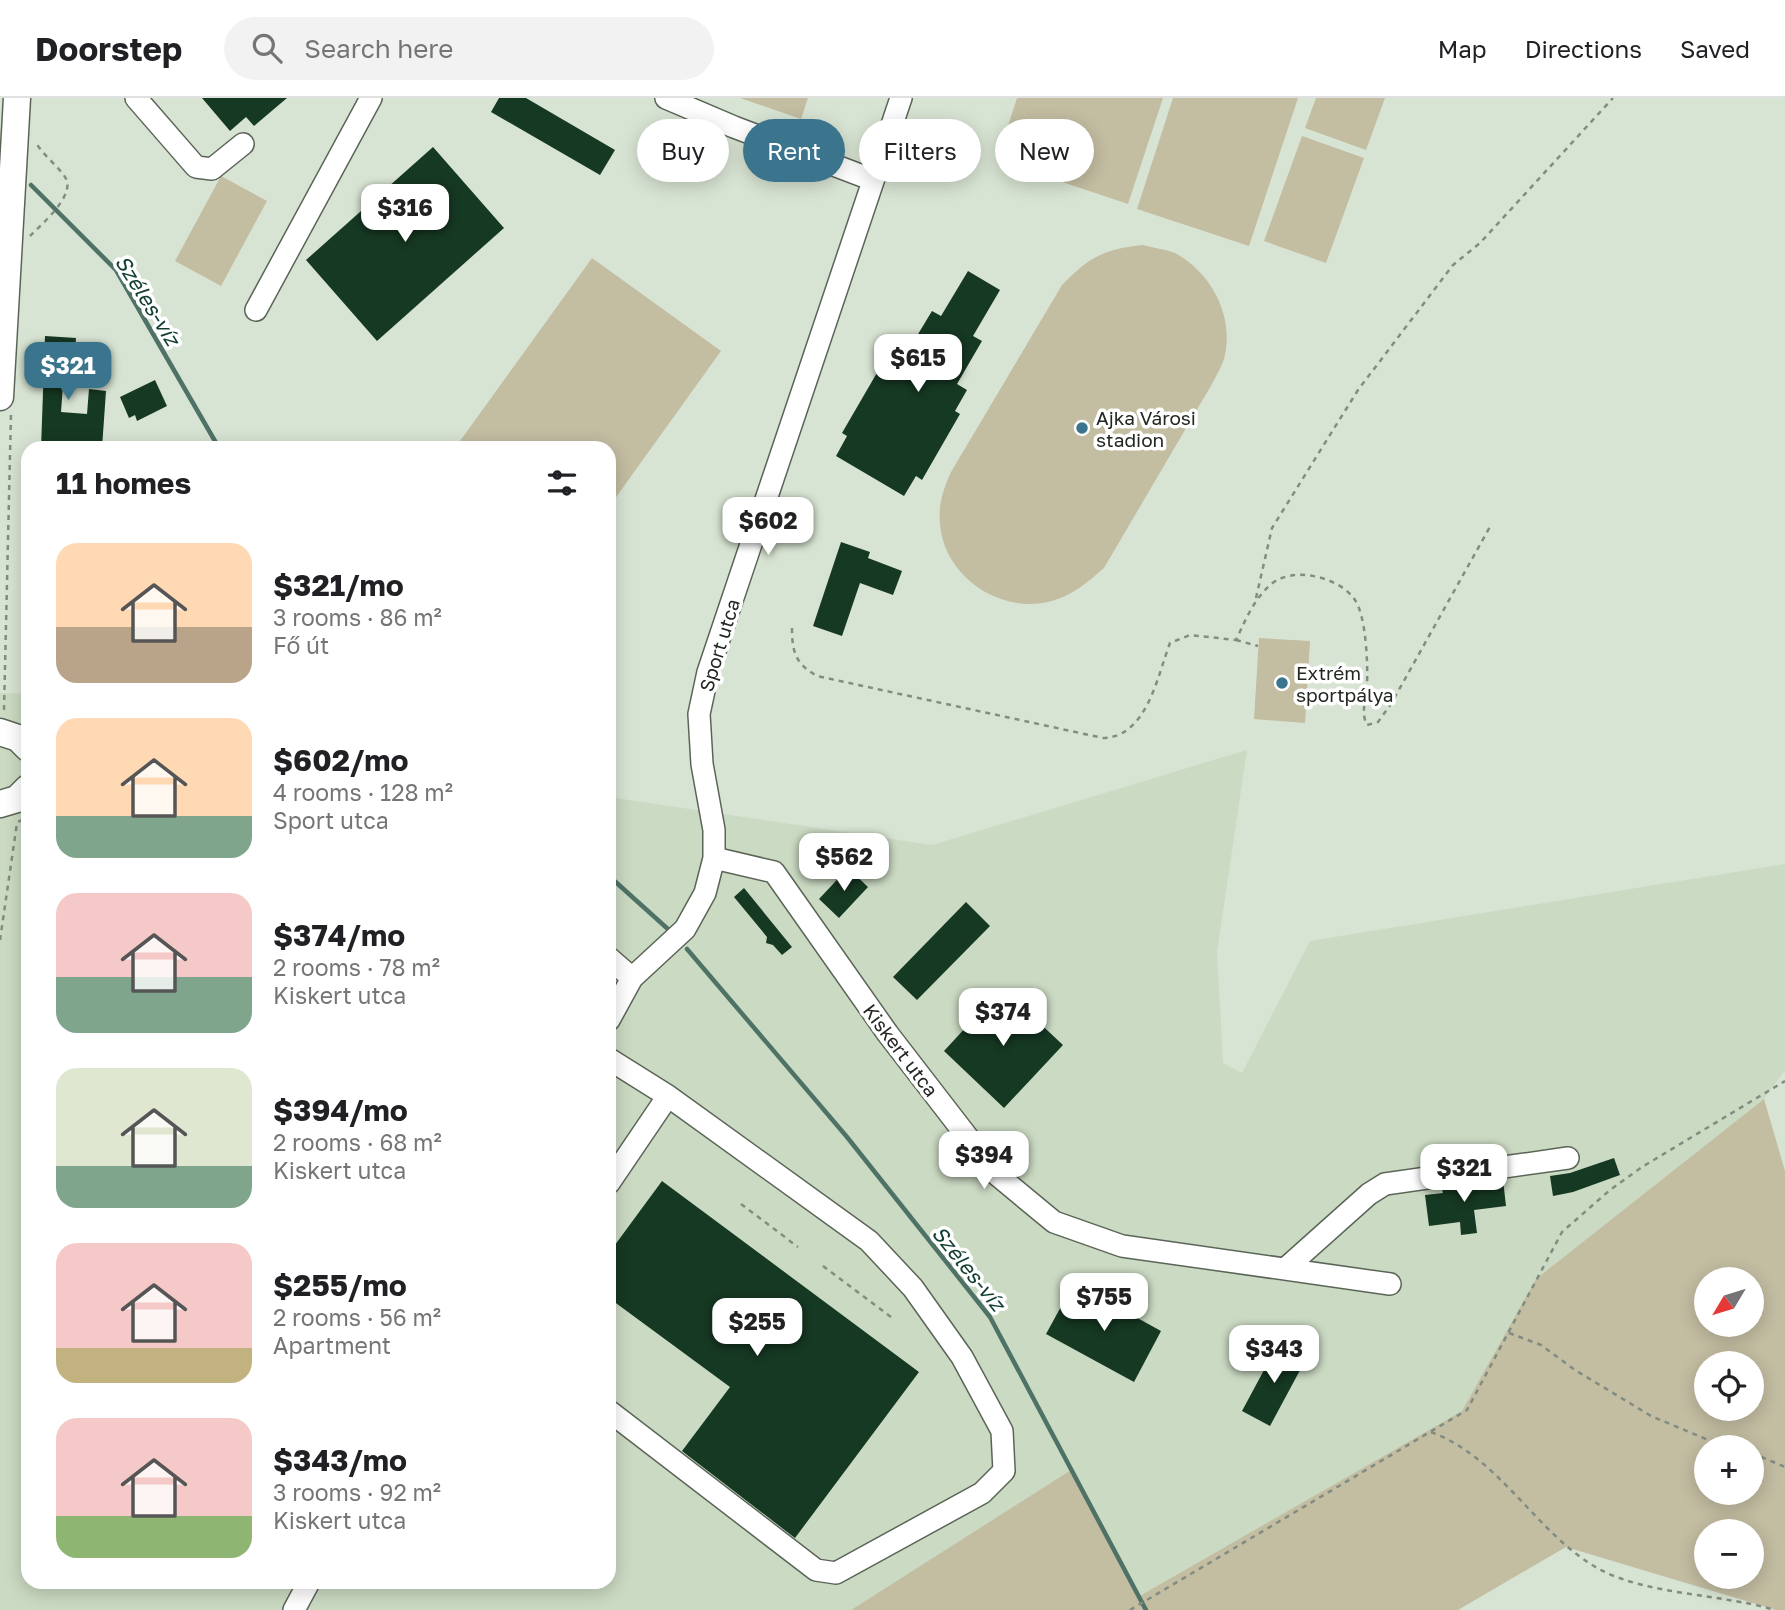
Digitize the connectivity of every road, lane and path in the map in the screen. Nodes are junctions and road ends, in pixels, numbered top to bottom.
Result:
1 (17, 98) edge
2 (136, 98) edge
3 (370, 98) edge
4 (666, 98) edge
5 (901, 98) edge
6 (1613, 98) edge
7 (894, 119) edge
8 (34, 140) dead end
9 (243, 144) dead end
10 (859, 175) edge
11 (872, 182) edge
12 (29, 238) dead end
13 (3, 300) edge
14 (256, 310) dead end
15 (6, 404) edge
16 (0, 416) edge
17 (1491, 525) dead end
18 (1256, 600) junction
19 (792, 628) dead end
20 (1236, 640) junction
21 (1258, 646) dead end
22 (0, 708) edge
23 (13, 738) edge
24 (13, 806) edge
25 (714, 859) junction
26 (0, 940) edge
27 (616, 964) edge
28 (632, 978) junction
29 (616, 1007) edge
30 (616, 1063) edge
31 (1785, 1081) edge
32 (668, 1096) junction
33 (1568, 1158) dead end
34 (616, 1173) edge
35 (741, 1204) dead end
36 (798, 1247) dead end
37 (823, 1266) dead end
38 (1285, 1269) junction
39 (1390, 1284) dead end
40 (891, 1317) dead end
41 (1508, 1332) junction
42 (616, 1415) edge
43 (1429, 1432) junction
44 (1696, 1435) edge
45 (1764, 1458) edge
46 (1785, 1467) edge
47 (305, 1589) edge
48 (294, 1610) edge
49 (1130, 1610) edge
50 (1775, 1610) edge

1 - 13 main road
2 - 9 street
3 - 14 street
4 - 10 street
5 - 7 street, Sport utca
6 - 18 path
8 - 12 path
11 - 25 street, Sport utca
13 - 15 main road
15 - 16 path
17 - 18 path
18 - 20 path
19 - 20 path
20 - 21 path
22 - 23 main road
24 - 26 path
25 - 28 street, Sport utca
25 - 38 street, Kiskert utca
27 - 28 street
28 - 29 street, Sport utca
30 - 32 street
31 - 41 path
32 - 34 street
32 - 42 street
33 - 38 street
35 - 36 path
37 - 40 path
38 - 39 street, Kiskert utca
41 - 43 path
41 - 44 path
43 - 49 path
43 - 50 path
45 - 46 path
47 - 48 street

